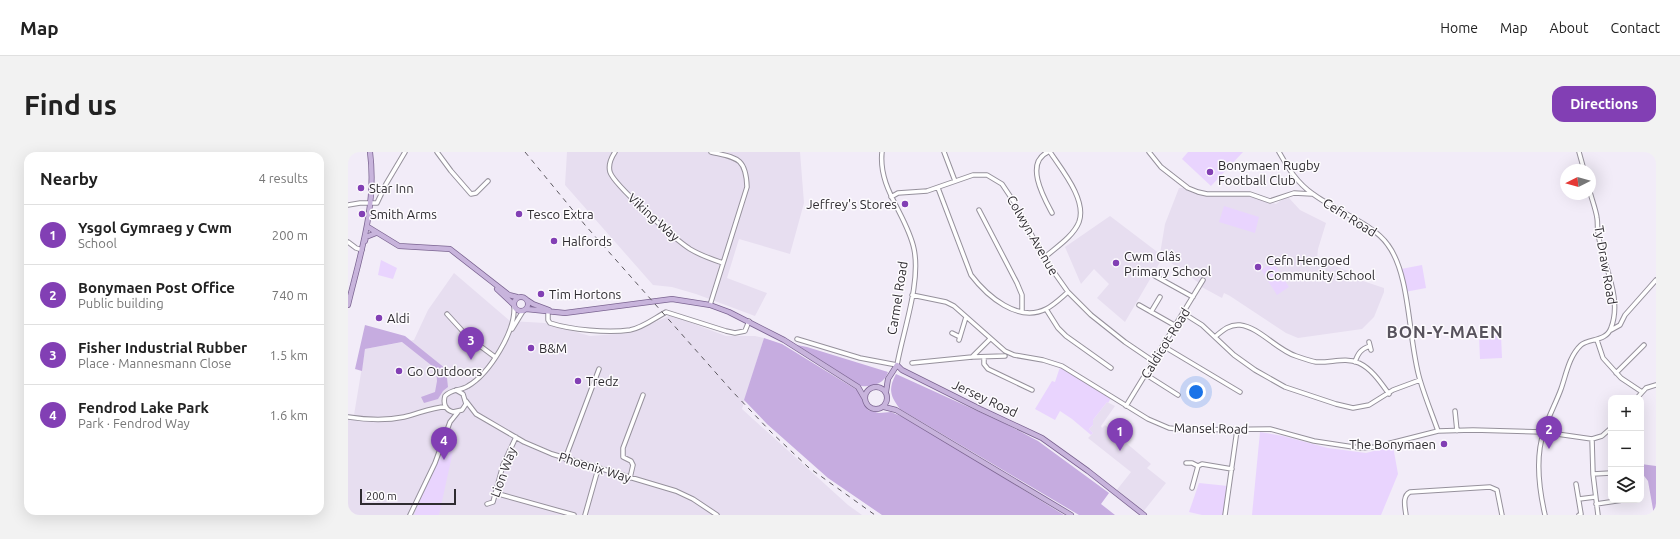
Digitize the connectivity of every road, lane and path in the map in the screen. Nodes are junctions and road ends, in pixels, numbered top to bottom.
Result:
1 (370, 152) edge
2 (405, 152) edge
3 (437, 152) edge
4 (615, 152) edge
5 (711, 152) edge
6 (882, 152) edge
7 (944, 152) edge
8 (1049, 152) edge
9 (1149, 152) edge
10 (1279, 152) edge
11 (1579, 152) edge
12 (1582, 164) edge
13 (488, 181) dead end
14 (955, 182) junction
15 (938, 188) junction
16 (1313, 194) junction
17 (891, 197) junction
18 (1592, 200) edge
19 (370, 204) junction
20 (348, 205) edge
21 (980, 210) dead end
22 (1052, 213) dead end
23 (368, 227) junction
24 (376, 232) junction
25 (348, 242) edge
26 (364, 244) junction
27 (362, 250) junction
28 (1044, 258) junction
29 (724, 263) junction
30 (1155, 276) dead end
31 (1204, 280) dead end
32 (1656, 280) edge
33 (491, 283) junction
34 (1068, 292) junction
35 (912, 295) junction
36 (517, 297) junction
37 (1160, 297) dead end
38 (1193, 297) junction
39 (527, 300) junction
40 (348, 305) edge
41 (514, 305) junction
42 (710, 305) junction
43 (1139, 305) dead end
44 (1046, 309) junction
45 (524, 310) junction
46 (547, 311) junction
47 (1022, 312) junction
48 (1151, 312) junction
49 (1183, 313) junction
50 (447, 314) dead end
51 (966, 317) junction
52 (749, 321) junction
53 (1176, 326) junction
54 (1611, 330) junction
55 (952, 333) dead end
56 (507, 336) junction
57 (1216, 336) junction
58 (797, 339) dead end
59 (990, 339) junction
60 (1597, 340) junction
61 (1644, 345) dead end
62 (1163, 346) junction
63 (1370, 346) dead end
64 (1005, 356) dead end
65 (972, 357) junction
66 (984, 357) junction
67 (495, 358) junction
68 (1153, 361) junction
69 (1355, 362) junction
70 (912, 363) dead end
71 (897, 365) junction
72 (1111, 368) dead end
73 (599, 369) dead end
74 (1616, 373) junction
75 (1145, 374) junction
76 (888, 379) junction
77 (1420, 380) junction
78 (1656, 385) edge
79 (468, 386) junction
80 (858, 387) junction
81 (877, 387) junction
82 (870, 389) junction
83 (456, 390) junction
84 (1032, 390) dead end
85 (886, 392) junction
86 (1240, 392) dead end
87 (1642, 392) junction
88 (1388, 394) junction
89 (644, 395) dead end
90 (1178, 395) dead end
91 (1640, 395) edge
92 (465, 396) junction
93 (444, 398) junction
94 (865, 399) junction
95 (888, 399) junction
96 (466, 401) junction
97 (1126, 406) junction
98 (435, 407) junction
99 (884, 407) junction
100 (446, 408) junction
101 (896, 410) junction
102 (460, 411) junction
103 (1455, 411) dead end
104 (476, 414) junction
105 (348, 417) edge
106 (450, 422) junction
107 (1237, 430) junction
108 (1457, 430) junction
109 (1438, 431) junction
110 (1608, 431) edge
111 (1543, 432) junction
112 (516, 437) junction
113 (1592, 439) junction
114 (565, 459) junction
115 (1186, 463) dead end
116 (1198, 466) junction
117 (598, 469) junction
118 (1232, 469) junction
119 (1608, 473) edge
120 (1593, 474) junction
121 (630, 478) junction
122 (1576, 484) dead end
123 (1192, 488) dead end
124 (495, 494) junction
125 (1595, 497) junction
126 (1579, 499) junction
127 (1608, 502) edge
128 (487, 504) dead end
129 (1596, 504) junction
130 (410, 515) edge
131 (574, 515) edge
132 (585, 515) edge
133 (717, 515) edge
134 (1071, 515) edge
135 (1144, 515) edge
136 (1225, 515) edge
137 (1406, 515) edge
138 (1502, 515) edge
139 (1545, 515) edge
140 (1579, 515) edge
141 (1598, 515) edge

1 - 19 main road
2 - 19 street
3 - 13 street
4 - 29 street, Viking Way
5 - 29 street
6 - 17 street, Carmel Road
7 - 14 street
8 - 22 street
8 - 28 street
9 - 16 street
10 - 16 street, Cefn Road
11 - 12 street
14 - 15 street, Colwyn Avenue
14 - 28 street, Colwyn Avenue
15 - 17 street, Colwyn Avenue
15 - 47 street
16 - 77 street, Cefn Road
17 - 35 street, Carmel Road
18 - 54 street, Ty Draw Road
19 - 20 street
19 - 23 main road
21 - 47 street
23 - 24 main road
23 - 26 main road
24 - 26 main road
24 - 33 main road
25 - 27 street
26 - 27 main road
27 - 40 main road
28 - 34 street, Colwyn Avenue
29 - 42 street
30 - 38 street
31 - 38 street, Caldicot Road
32 - 54 street
33 - 36 main road
33 - 41 main road
34 - 44 street
34 - 68 street, Colwyn Avenue
35 - 51 street, Mansel Road
35 - 71 street, Carmel Road
36 - 39 main road
36 - 41 main road
37 - 48 street
38 - 49 street, Caldicot Road
39 - 45 main road
39 - 46 main road
41 - 45 main road
41 - 56 street
42 - 46 main road
42 - 52 main road
43 - 48 street
44 - 47 street
44 - 72 street
45 - 46 main road
45 - 56 street
46 - 52 street
48 - 53 street
49 - 53 street, Caldicot Road
49 - 57 street
50 - 67 street
51 - 55 street
51 - 59 street, Mansel Road
52 - 80 main road
53 - 62 street, Caldicot Road
54 - 60 street
56 - 67 street
57 - 69 street
57 - 88 street
58 - 71 street, Jersey Road
59 - 65 street
59 - 97 street, Mansel Road
60 - 74 street
60 - 111 street
61 - 74 street
62 - 68 street, Caldicot Road
62 - 86 street
63 - 69 street
64 - 66 street
65 - 66 street
65 - 70 street
66 - 84 street
67 - 79 street
68 - 75 street, Caldicot Road
69 - 88 street
71 - 76 main road, Carmel Road
71 - 135 main road, Jersey Road
73 - 114 street
74 - 87 street
75 - 90 street
75 - 97 street, Caldicot Road
76 - 81 main road, Carmel Road
76 - 85 main road, Carmel Road
77 - 88 street
77 - 109 street, Cefn Road
78 - 87 street
79 - 83 street
79 - 92 street
80 - 82 main road
80 - 94 main road
81 - 82 main road
81 - 85 main road
82 - 94 main road
83 - 92 street
83 - 93 street
85 - 95 main road
87 - 91 street
89 - 121 street
92 - 96 street
93 - 98 street
93 - 100 street
94 - 99 main road
95 - 99 main road
95 - 101 main road
96 - 102 street
96 - 104 street, Phoenix Way
97 - 107 street, Mansel Road
98 - 100 street
98 - 105 street
99 - 101 main road
100 - 102 street
100 - 106 street
101 - 134 main road
102 - 104 street, Phoenix Way
102 - 106 street
103 - 108 street
104 - 112 street, Phoenix Way
106 - 130 street
107 - 109 street, Mansel Road
107 - 118 street
108 - 109 street, Mansel Road
108 - 111 street, Mansel Road
110 - 113 street
111 - 113 street, Mansel Road
111 - 139 street
112 - 114 street, Phoenix Way
112 - 124 street, Lion Way
113 - 120 street
114 - 117 street, Phoenix Way
115 - 116 street
116 - 118 street
116 - 123 street
117 - 121 street, Phoenix Way
117 - 132 street
118 - 136 street
119 - 120 street
120 - 125 street
121 - 133 street, Phoenix Way
122 - 126 street
124 - 128 street, Lion Way
124 - 131 street
125 - 126 street
125 - 129 street
126 - 140 street
127 - 129 street
129 - 141 street
137 - 138 street

